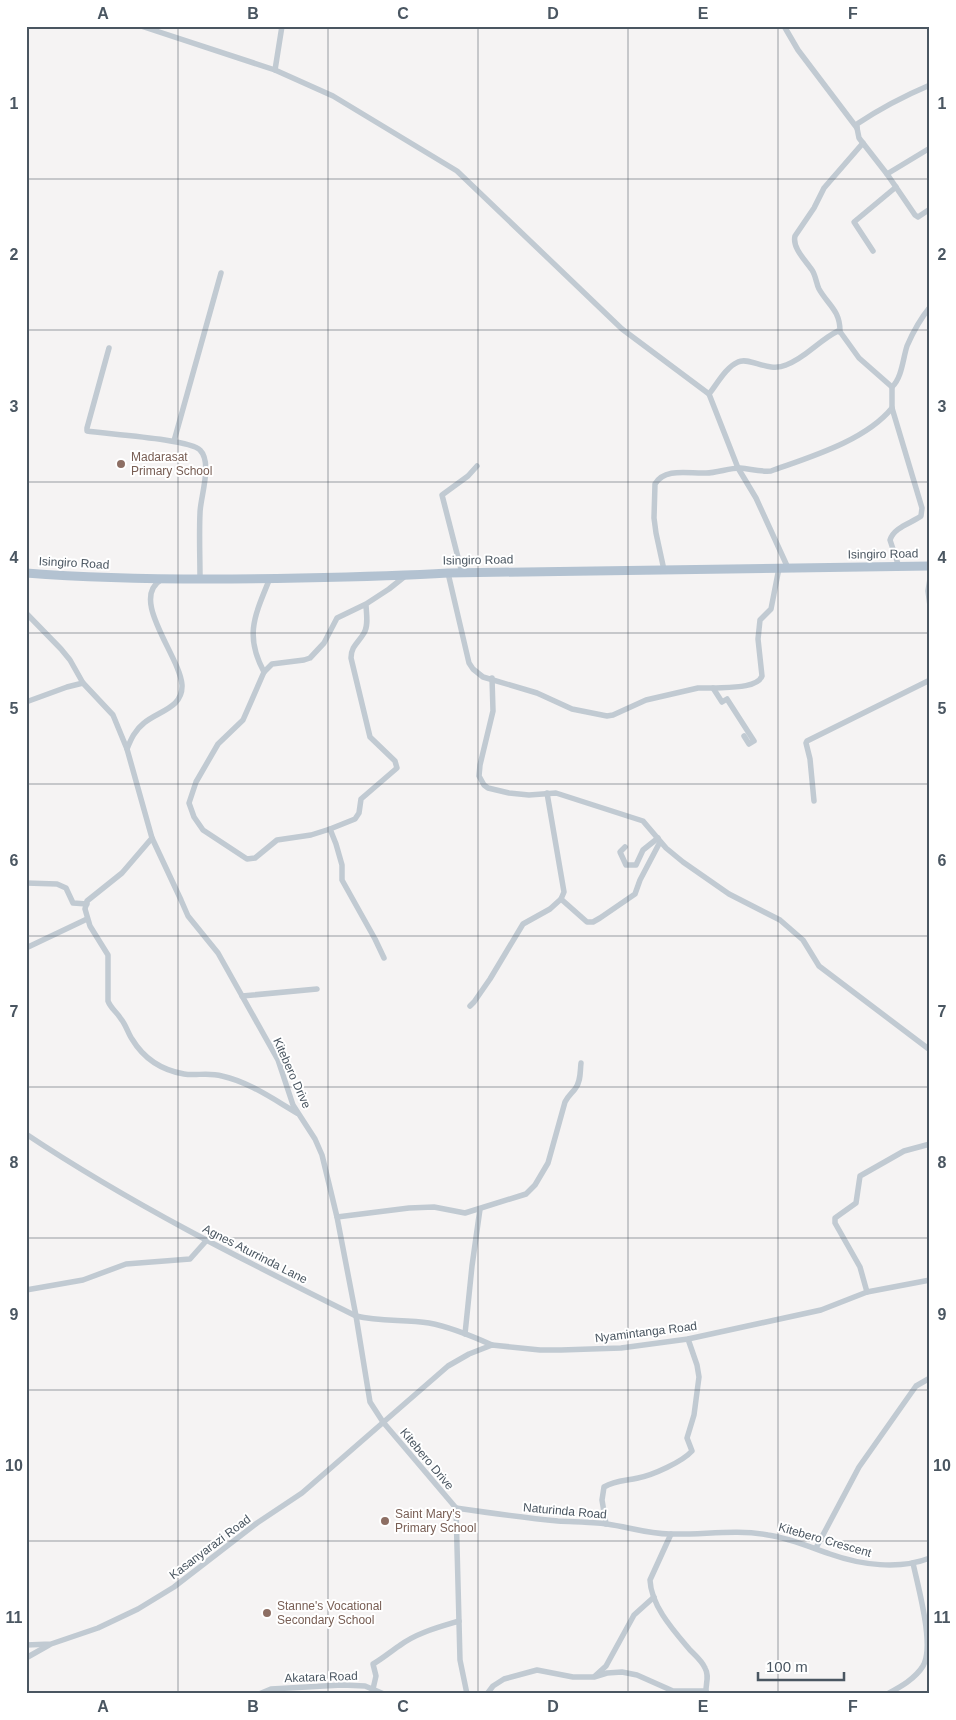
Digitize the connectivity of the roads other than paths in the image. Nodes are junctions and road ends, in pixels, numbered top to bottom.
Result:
1 (141, 26) edge
2 (282, 26) edge
3 (784, 26) edge
4 (275, 70) junction
5 (930, 85) edge
6 (857, 128) junction
7 (863, 143) junction
8 (930, 148) edge
9 (887, 174) junction
10 (896, 187) junction
11 (930, 209) edge
12 (873, 251) dead end
13 (221, 273) dead end
14 (930, 307) edge
15 (840, 331) junction
16 (109, 348) dead end
17 (892, 386) junction
18 (710, 394) junction
19 (892, 408) junction
20 (174, 441) junction
21 (477, 466) dead end
22 (738, 468) junction
23 (930, 566) edge
24 (899, 567) junction
25 (783, 568) junction
26 (664, 570) junction
27 (462, 572) junction
28 (26, 573) edge
29 (448, 573) junction
30 (406, 576) junction
31 (270, 578) junction
32 (163, 579) junction
33 (200, 579) junction
34 (930, 579) edge
35 (366, 604) junction
36 (930, 606) edge
37 (26, 613) edge
38 (264, 672) junction
39 (492, 678) junction
40 (930, 680) edge
41 (83, 683) junction
42 (713, 688) junction
43 (26, 702) edge
44 (744, 736) dead end
45 (127, 749) junction
46 (547, 793) junction
47 (814, 801) dead end
48 (330, 829) junction
49 (152, 838) junction
50 (659, 840) junction
51 (625, 847) dead end
52 (26, 883) edge
53 (561, 899) junction
54 (87, 904) junction
55 (87, 918) junction
56 (26, 948) edge
57 (384, 958) dead end
58 (317, 988) dead end
59 (242, 996) junction
60 (470, 1006) dead end
61 (930, 1050) edge
62 (581, 1063) dead end
63 (298, 1113) junction
64 (26, 1134) edge
65 (930, 1144) edge
66 (480, 1209) junction
67 (337, 1217) junction
68 (206, 1241) junction
69 (930, 1280) edge
70 (26, 1290) edge
71 (867, 1292) junction
72 (356, 1316) junction
73 (465, 1334) junction
74 (688, 1339) junction
75 (492, 1344) junction
76 (930, 1378) edge
77 (383, 1422) junction
78 (456, 1508) junction
79 (606, 1524) junction
80 (671, 1534) junction
81 (816, 1548) junction
82 (930, 1558) edge
83 (913, 1563) junction
84 (654, 1597) junction
85 (459, 1620) junction
86 (51, 1644) junction
87 (26, 1645) edge
88 (26, 1658) edge
89 (594, 1677) junction
90 (897, 1688) junction
91 (373, 1689) junction
92 (706, 1692) edge
93 (259, 1694) edge
94 (384, 1694) edge
95 (467, 1694) edge
96 (487, 1694) edge
97 (887, 1694) edge
98 (902, 1694) edge

1 - 4 street
2 - 4 street
3 - 6 street
4 - 18 street
5 - 6 street
6 - 7 street
7 - 9 street
7 - 15 street
8 - 9 street
9 - 10 street
10 - 11 street
10 - 12 street
13 - 20 street
14 - 17 street
15 - 17 street
15 - 18 street
16 - 20 street
17 - 19 street
18 - 22 street
19 - 22 street
19 - 24 street
20 - 33 street
21 - 27 street
22 - 25 street
22 - 26 street
23 - 24 main road, Isingiro Road
24 - 25 main road, Isingiro Road
25 - 26 main road, Isingiro Road
25 - 42 street
26 - 27 main road, Isingiro Road
27 - 29 main road, Isingiro Road
28 - 32 main road, Isingiro Road
29 - 30 main road, Isingiro Road
29 - 39 street
30 - 31 main road, Isingiro Road
30 - 35 street
31 - 33 main road, Isingiro Road
31 - 38 street
32 - 33 main road, Isingiro Road
32 - 45 street
34 - 36 street
35 - 38 street
35 - 48 street
37 - 41 street, Kitebero Drive
38 - 48 street
39 - 42 street
39 - 46 street
40 - 47 street
41 - 43 street
41 - 45 street, Kitebero Drive
42 - 44 street
45 - 49 street, Kitebero Drive
46 - 50 street
46 - 53 street
48 - 57 street
49 - 54 street
49 - 59 street, Kitebero Drive
50 - 51 street
50 - 53 street
50 - 61 street
52 - 54 street
53 - 60 street
54 - 55 street
55 - 56 street
55 - 63 street
58 - 59 street
59 - 63 street, Kitebero Drive
62 - 66 street
63 - 67 street, Kitebero Drive
64 - 68 street, Agnes Aturrinda Lane
65 - 71 street
66 - 67 street
66 - 73 street
67 - 72 street, Kitebero Drive
68 - 70 street
68 - 72 street, Agnes Aturrinda Lane
69 - 71 street, Nyamintanga Road
71 - 74 street, Nyamintanga Road
72 - 73 street, Agnes Aturrinda Lane
72 - 77 street, Kitebero Drive
73 - 75 street, Agnes Aturrinda Lane
74 - 75 street, Nyamintanga Road
74 - 79 street
75 - 77 street
76 - 81 street
77 - 78 street, Kitebero Drive
77 - 86 street, Kasanyarazi Road
78 - 79 street, Naturinda Road
78 - 85 street, Kitebero Drive
79 - 80 street, Naturinda Road
80 - 81 street, Kitebero Crescent
80 - 84 street
81 - 83 street, Kitebero Crescent
82 - 83 street, Kitebero Crescent
83 - 90 street
84 - 89 street
84 - 92 street
85 - 91 street
85 - 95 street, Kitebero Drive
86 - 87 street, Kasanyarazi Road
86 - 88 street
89 - 92 street
89 - 96 street
90 - 97 street
90 - 98 street
91 - 93 street, Akatara Road
91 - 94 street, Akatara Road

